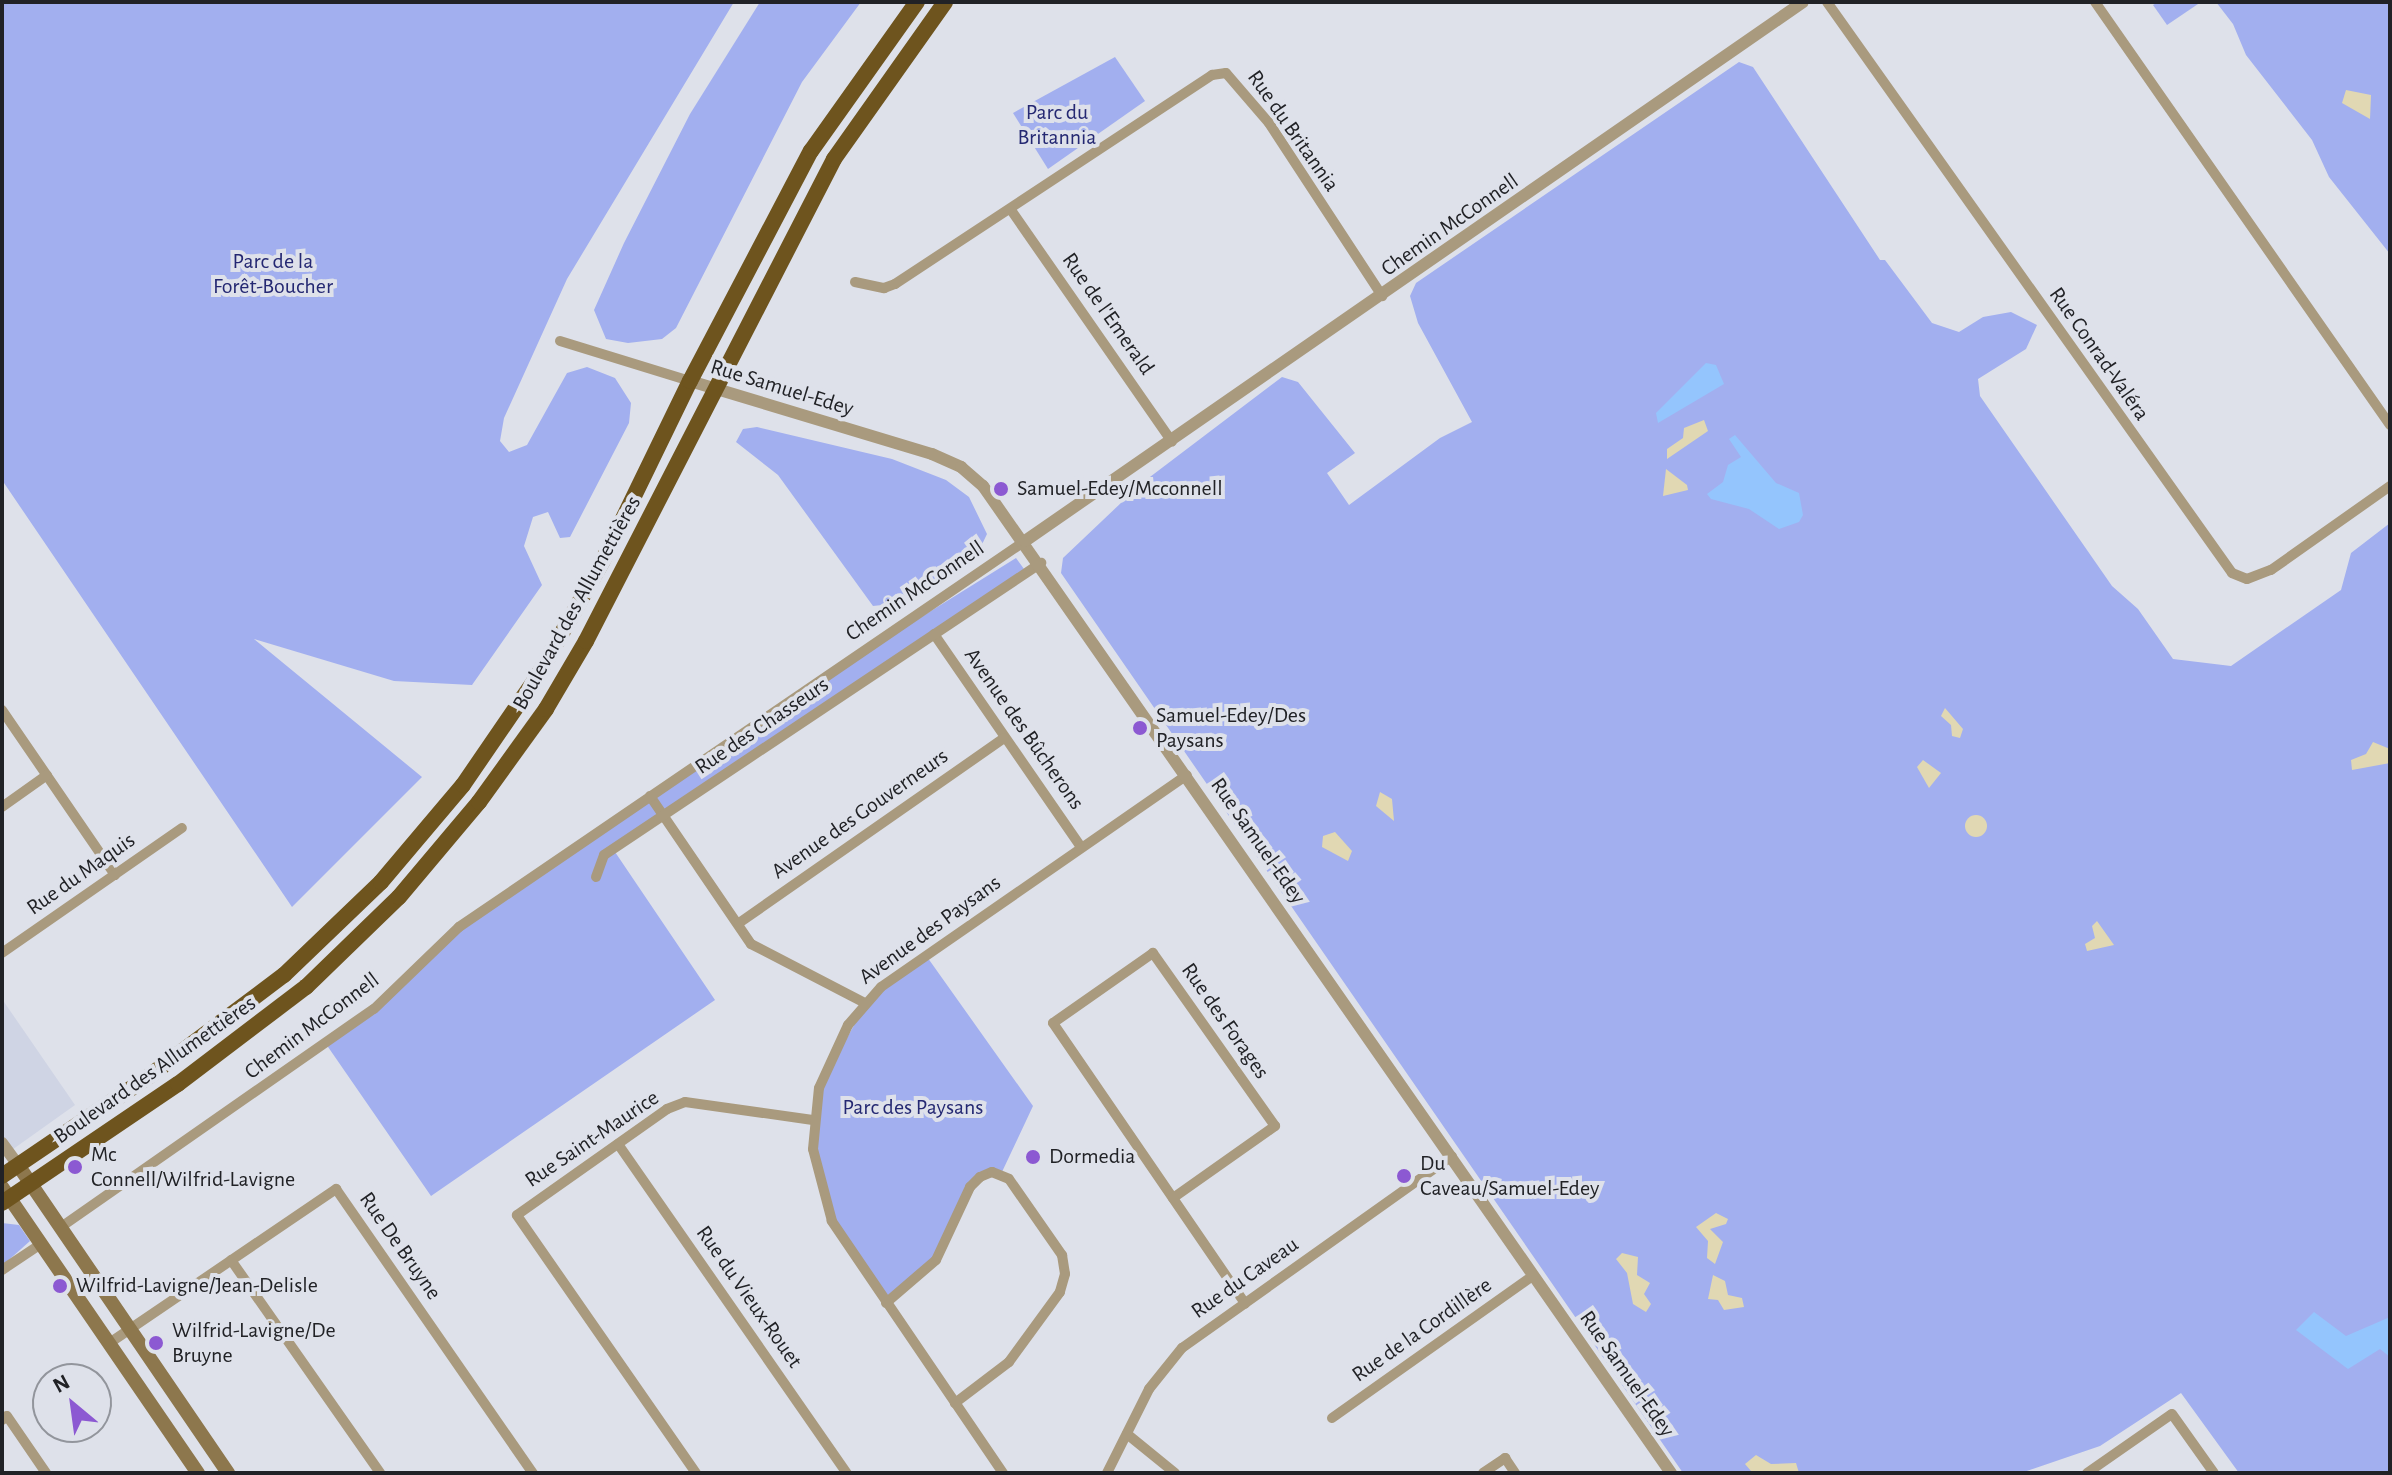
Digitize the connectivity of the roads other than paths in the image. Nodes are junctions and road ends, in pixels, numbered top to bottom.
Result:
1 (917, 2) edge
2 (945, 2) edge
3 (1803, 2) edge
4 (1827, 2) edge
5 (2095, 2) edge
6 (1011, 210) junction
7 (855, 282) dead end
8 (1382, 296) junction
9 (560, 341) dead end
10 (690, 381) junction
11 (714, 388) junction
12 (2390, 425) edge
13 (1172, 442) junction
14 (2390, 486) edge
15 (1025, 541) junction
16 (1041, 563) junction
17 (934, 634) junction
18 (2, 710) edge
19 (1004, 738) junction
20 (47, 775) junction
21 (1187, 775) junction
22 (650, 796) junction
23 (2, 807) edge
24 (664, 817) junction
25 (182, 828) dead end
26 (1081, 847) junction
27 (115, 875) junction
28 (596, 877) dead end
29 (739, 923) junction
30 (2, 953) edge
31 (865, 1003) junction
32 (813, 1120) junction
33 (2, 1143) edge
34 (618, 1144) junction
35 (1452, 1156) junction
36 (18, 1165) junction
37 (2, 1176) edge
38 (31, 1183) junction
39 (5, 1196) edge
40 (1173, 1198) junction
41 (61, 1227) junction
42 (41, 1244) junction
43 (231, 1260) junction
44 (2, 1270) edge
45 (1534, 1275) junction
46 (886, 1303) junction
47 (1245, 1303) junction
48 (129, 1329) junction
49 (108, 1344) junction
50 (955, 1403) junction
51 (1332, 1418) dead end
52 (2, 1420) edge
53 (1127, 1434) junction
54 (46, 1473) edge
55 (198, 1473) edge
56 (228, 1473) edge
57 (380, 1473) edge
58 (533, 1473) edge
59 (696, 1473) edge
60 (847, 1473) edge
61 (1003, 1473) edge
62 (1107, 1473) edge
63 (1175, 1473) edge
64 (1483, 1473) edge
65 (1515, 1473) edge
66 (1671, 1473) edge
67 (2087, 1473) edge
68 (2214, 1473) edge

1 - 10 highway, Boulevard des Allumettières
2 - 11 highway, Boulevard des Allumettières
3 - 8 street, Chemin McConnell
4 - 14 street, Rue Conrad-Valéra
5 - 12 street
6 - 7 street, Rue du Britannia
6 - 8 street, Rue du Britannia
6 - 13 street, Rue de l'Emerald
8 - 13 street, Chemin McConnell
9 - 10 street, Rue Samuel-Edey
10 - 11 street, Rue Samuel-Edey
10 - 36 highway, Boulevard des Allumettières
11 - 15 street, Rue Samuel-Edey
11 - 38 highway, Boulevard des Allumettières
13 - 15 street, Chemin McConnell
15 - 16 street, Rue Samuel-Edey
15 - 22 street, Chemin McConnell
16 - 17 street, Rue des Chasseurs
16 - 21 street, Rue Samuel-Edey
17 - 19 street, Avenue des Bûcherons
17 - 24 street, Rue des Chasseurs
18 - 20 street
19 - 26 street, Avenue des Bûcherons
19 - 29 street, Avenue des Gouverneurs
20 - 23 street
20 - 27 street
21 - 26 street, Avenue des Paysans
21 - 35 street, Rue Samuel-Edey
22 - 24 street
22 - 41 street, Chemin McConnell
24 - 28 street, Rue des Chasseurs
24 - 29 street
25 - 27 street, Rue du Maquis
26 - 31 street, Avenue des Paysans
27 - 30 street, Rue du Maquis
29 - 31 street
31 - 32 street, Avenue des Paysans
32 - 34 street, Rue Saint-Maurice
32 - 46 street, Avenue des Paysans
33 - 36 street
34 - 59 street, Rue Saint-Maurice
34 - 60 street, Rue du Vieux-Rouet
35 - 45 street, Rue Samuel-Edey
35 - 47 street, Rue du Caveau
36 - 37 highway, Boulevard des Allumettières
36 - 38 main road
38 - 39 highway, Boulevard des Allumettières
38 - 41 main road
39 - 42 main road
40 - 40 street, Rue des Forages
40 - 47 street, Rue des Forages
41 - 48 main road
42 - 44 street
42 - 49 main road
43 - 48 street, Rue De Bruyne
43 - 57 street
43 - 58 street, Rue De Bruyne
45 - 51 street, Rue de la Cordillère
45 - 66 street, Rue Samuel-Edey
46 - 50 street, Avenue des Paysans
46 - 50 street
47 - 53 street, Rue du Caveau
48 - 49 street, Rue De Bruyne
48 - 56 main road
49 - 55 main road
50 - 61 street, Avenue des Paysans
52 - 54 street
53 - 62 street, Rue du Caveau
53 - 63 street
64 - 65 street
67 - 68 street

